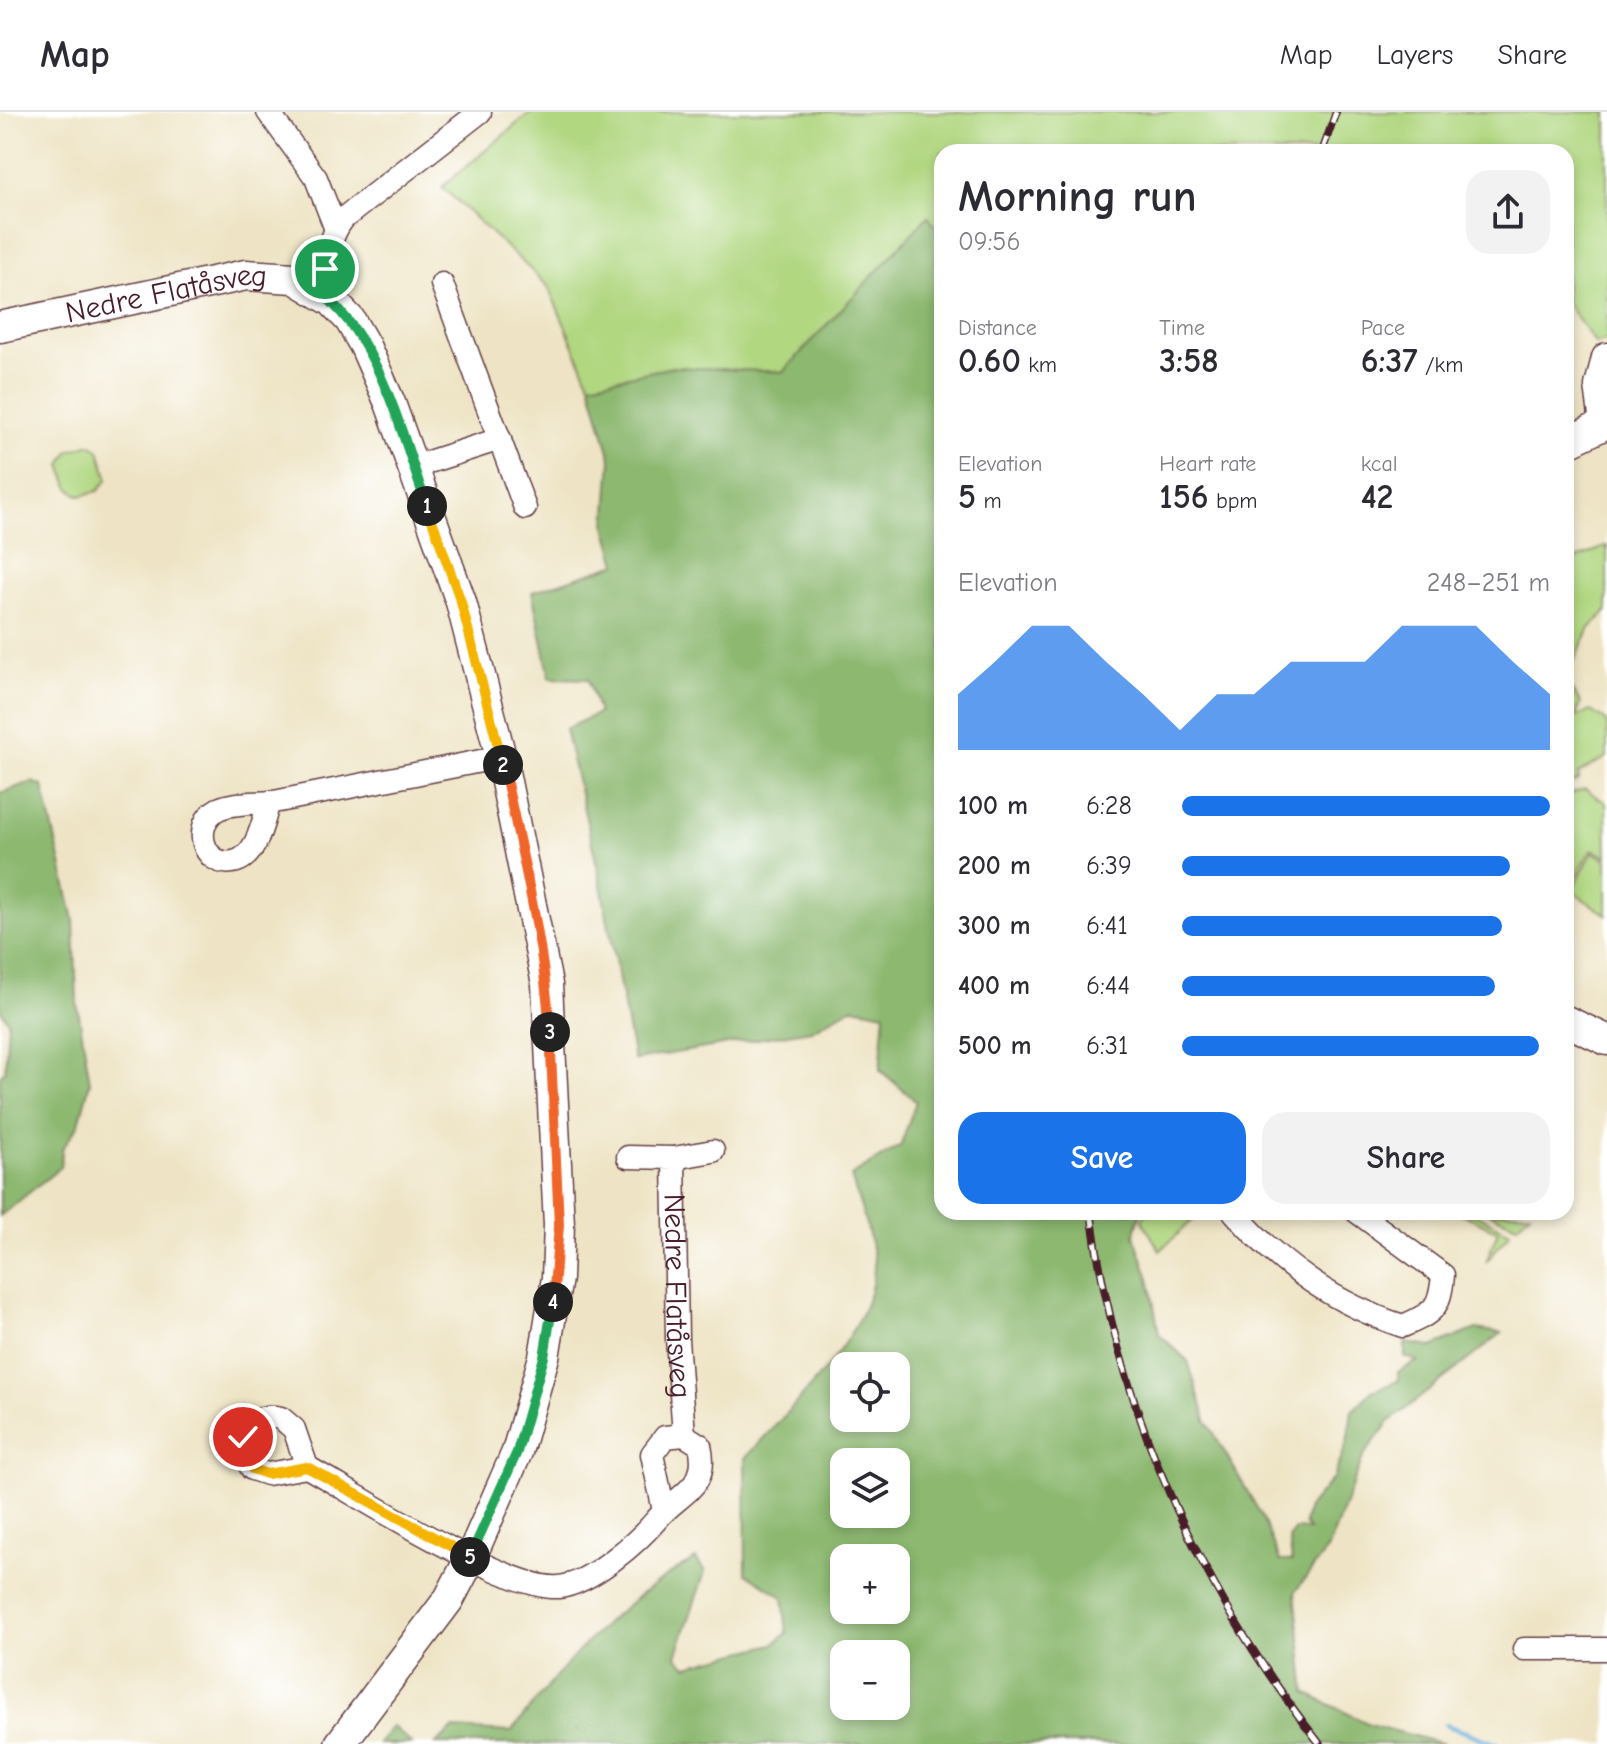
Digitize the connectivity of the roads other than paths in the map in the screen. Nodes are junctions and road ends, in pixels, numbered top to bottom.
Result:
1 (268, 112) edge
2 (480, 112) edge
3 (335, 227) junction
4 (442, 284) dead end
5 (315, 288) junction
6 (0, 327) edge
7 (1607, 358) edge
8 (1606, 423) edge
9 (500, 439) junction
10 (1574, 439) edge
11 (413, 467) junction
12 (525, 508) dead end
13 (501, 757) junction
14 (269, 802) dead end
15 (1574, 1025) edge
16 (1607, 1040) edge
17 (713, 1151) dead end
18 (628, 1157) dead end
19 (674, 1158) junction
20 (1242, 1220) edge
21 (1368, 1220) edge
22 (684, 1435) junction
23 (307, 1467) dead end
24 (664, 1511) junction
25 (471, 1557) junction
26 (1524, 1649) dead end
27 (1607, 1649) edge
28 (340, 1744) edge

1 - 3 street
2 - 3 street
3 - 5 street
4 - 9 street
5 - 6 street, Nedre Flatåsveg
5 - 11 street, Nedre Flatåsveg
7 - 8 street
8 - 10 street
9 - 11 street
9 - 12 street
11 - 13 street, Nedre Flatåsveg
13 - 14 street
13 - 25 street, Nedre Flatåsveg
15 - 16 street
17 - 19 street, Nedre Flatåsveg
18 - 19 street, Nedre Flatåsveg
19 - 22 street, Nedre Flatåsveg
20 - 21 street
22 - 24 street, Nedre Flatåsveg
22 - 24 street, Nedre Flatåsveg
23 - 25 street, Nedre Flatåsveg
24 - 25 street, Nedre Flatåsveg
25 - 28 street, Nedre Flatåsveg
26 - 27 street

